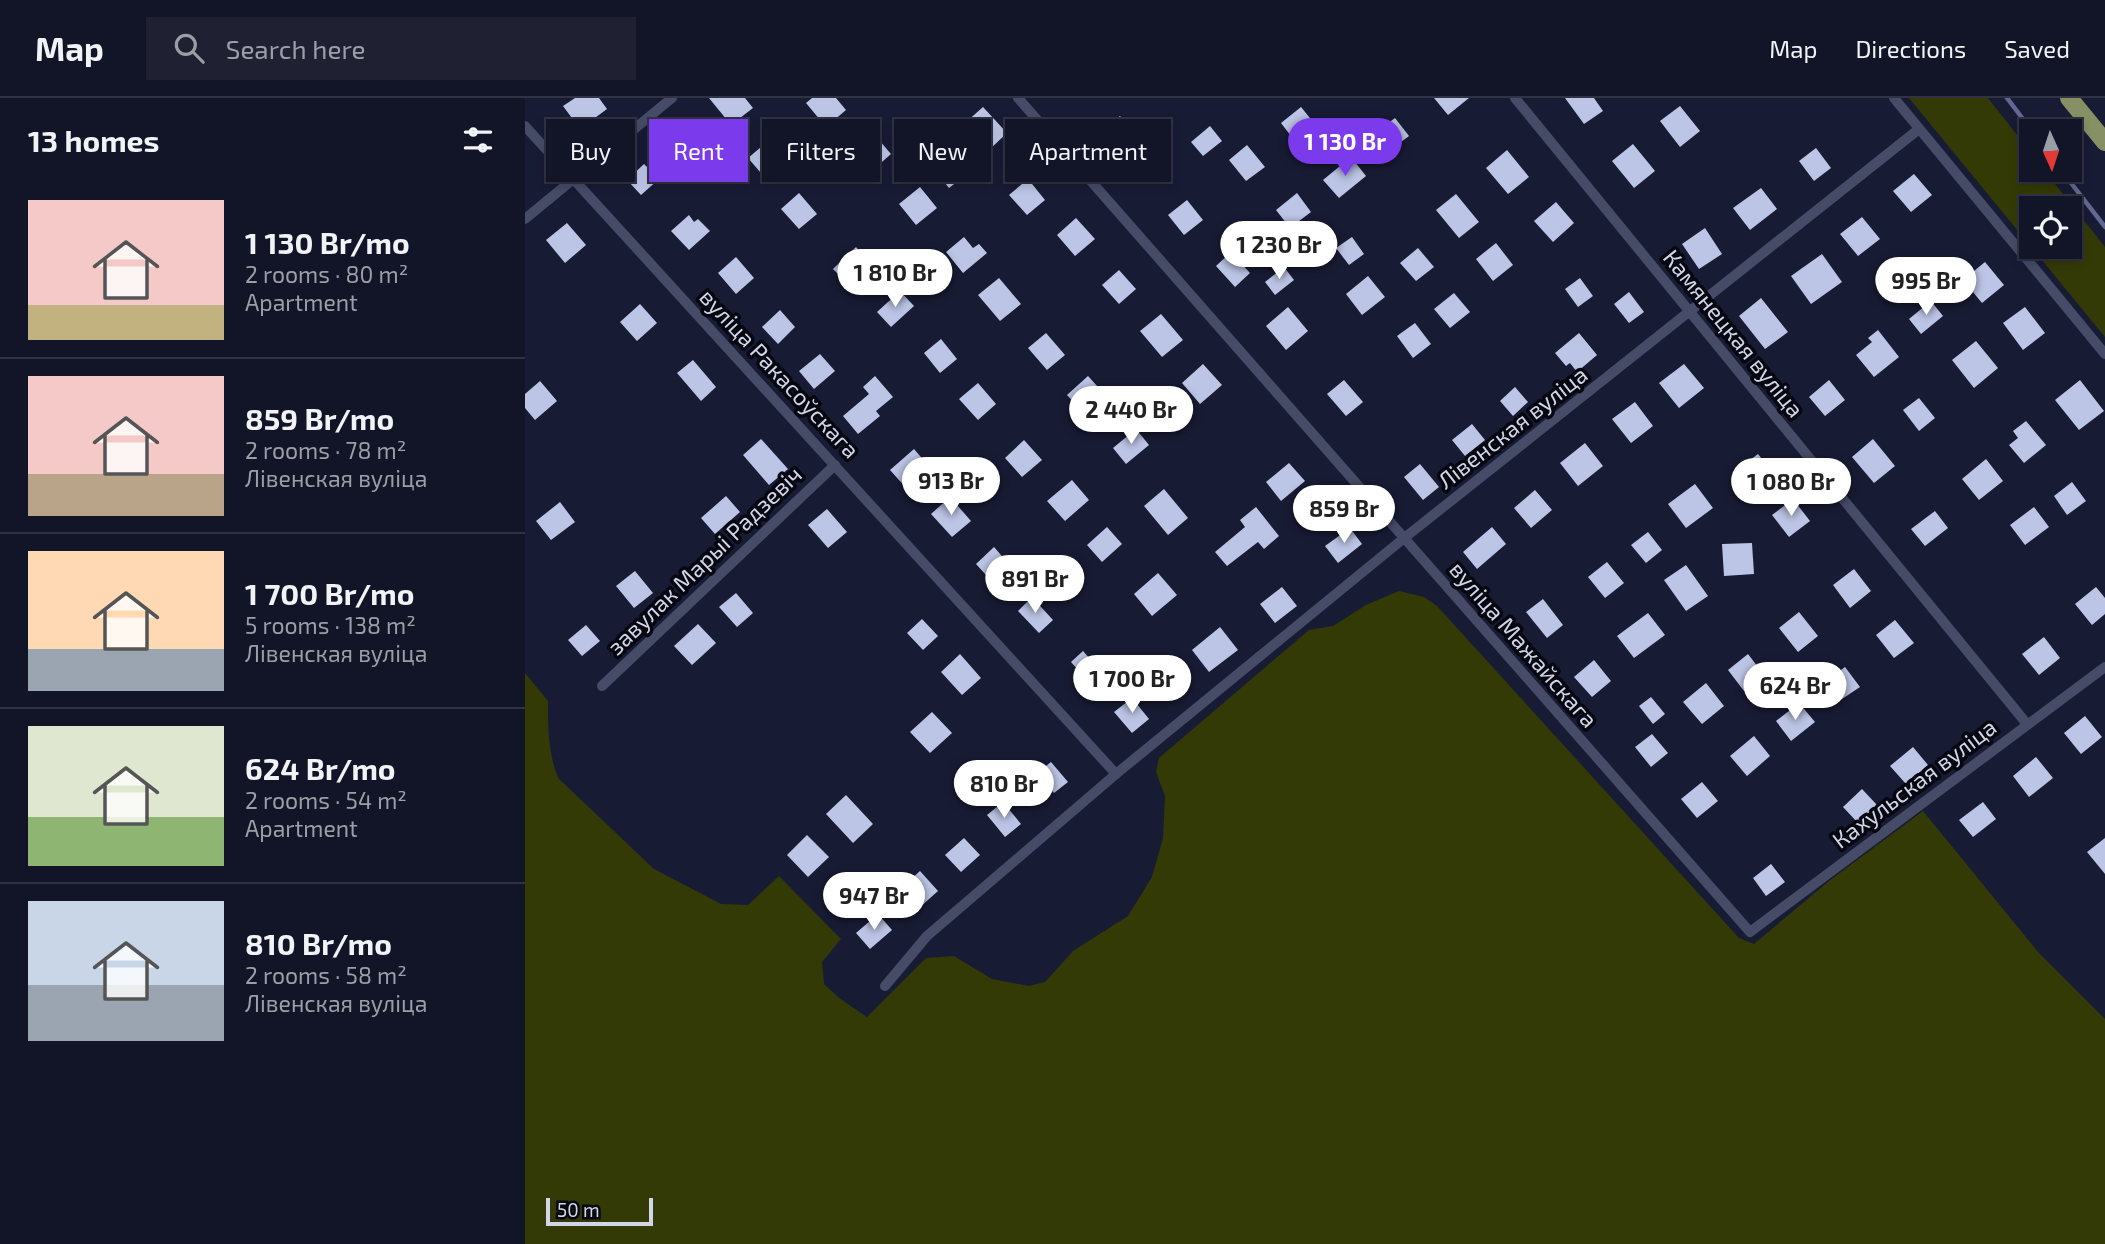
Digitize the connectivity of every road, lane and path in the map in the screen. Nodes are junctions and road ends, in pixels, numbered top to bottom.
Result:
1 (672, 98) edge
2 (1018, 98) edge
3 (1515, 98) edge
4 (1894, 98) edge
5 (2070, 98) edge
6 (525, 126) edge
7 (635, 128) edge
8 (1919, 129) junction
9 (2105, 142) edge
10 (546, 149) edge
11 (569, 182) edge
12 (576, 182) edge
13 (525, 219) edge
14 (1690, 313) junction
15 (2105, 354) edge
16 (835, 465) junction
17 (1403, 539) junction
18 (2105, 667) edge
19 (602, 687) dead end
20 (2027, 724) junction
21 (1116, 774) junction
22 (1749, 932) joint
23 (885, 986) dead end

1 - 7 street
2 - 17 street, вуліца Мажайскага
3 - 14 street, Камянецкая вуліца
4 - 8 street
5 - 9 main road
6 - 10 street, вуліца Ракасоўскага
8 - 14 street, Лівенская вуліца
8 - 15 street
11 - 13 street
12 - 16 street, вуліца Ракасоўскага
14 - 17 street, Лівенская вуліца
14 - 20 street, Камянецкая вуліца
16 - 19 street, завулак Марыі Радзевіч
16 - 21 street, вуліца Ракасоўскага
17 - 21 street, Лівенская вуліца
17 - 22 street, вуліца Мажайскага
18 - 20 street, Кахульская вуліца
20 - 22 street, Кахульская вуліца
21 - 23 street, Лівенская вуліца

